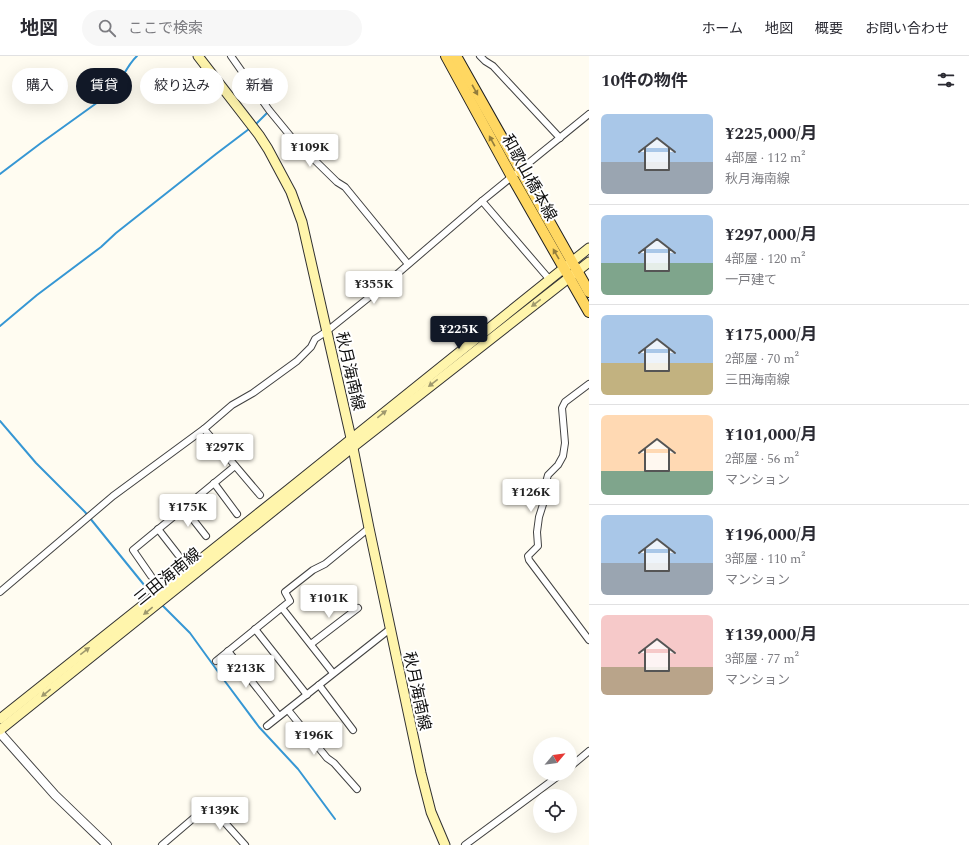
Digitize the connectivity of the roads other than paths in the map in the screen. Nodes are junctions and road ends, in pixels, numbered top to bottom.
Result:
1 (198, 56) edge
2 (231, 56) edge
3 (446, 56) edge
4 (456, 56) edge
5 (480, 56) edge
6 (589, 114) edge
7 (560, 138) junction
8 (516, 174) junction
9 (482, 201) junction
10 (589, 248) edge
11 (589, 262) edge
12 (408, 264) junction
13 (568, 264) junction
14 (574, 274) junction
15 (550, 280) junction
16 (589, 292) edge
17 (589, 312) edge
18 (327, 332) junction
19 (589, 384) edge
20 (204, 429) junction
21 (352, 442) junction
22 (235, 466) junction
23 (214, 484) junction
24 (260, 495) dead end
25 (184, 508) junction
26 (237, 514) dead end
27 (368, 528) junction
28 (158, 529) junction
29 (206, 536) dead end
30 (180, 556) dead end
31 (151, 576) dead end
32 (0, 592) edge
33 (282, 608) junction
34 (358, 608) dead end
35 (255, 629) junction
36 (390, 630) junction
37 (589, 640) edge
38 (311, 644) junction
39 (228, 651) junction
40 (216, 660) dead end
41 (334, 673) junction
42 (319, 686) junction
43 (307, 695) junction
44 (288, 710) junction
45 (279, 716) junction
46 (0, 719) edge
47 (267, 726) dead end
48 (0, 730) edge
49 (353, 730) dead end
50 (0, 733) edge
51 (589, 751) edge
52 (577, 761) edge
53 (552, 781) edge
54 (357, 789) dead end
55 (107, 845) edge
56 (162, 845) edge
57 (245, 845) edge
58 (445, 845) edge
59 (465, 845) edge

1 - 18 main road, 秋月海南線
2 - 12 street
8 -> 3 main road, 和歌山橋本線
4 -> 8 main road, 和歌山橋本線
5 - 7 street
6 - 7 street
7 - 8 street
8 - 9 street
8 - 13 main road, 和歌山橋本線
9 - 12 street
9 - 15 street
10 - 13 main road, 秋月海南線
11 - 14 main road, 秋月海南線
12 - 18 street
13 - 14 main road, 和歌山橋本線
13 - 15 main road, 秋月海南線
14 - 16 main road, 和歌山橋本線
14 - 17 main road, 和歌山橋本線
14 -> 21 main road, 秋月海南線
21 -> 15 main road, 秋月海南線
18 - 20 street
18 - 21 main road, 秋月海南線
19 - 37 street
20 - 22 street
20 - 32 street
21 - 27 main road, 秋月海南線
46 -> 21 main road, 三田海南線
21 -> 48 main road, 三田海南線
22 - 23 street
22 - 24 street
23 - 25 street
23 - 26 street
25 - 28 street
25 - 29 street
27 - 33 street
27 - 36 main road, 秋月海南線
28 - 30 street
28 - 31 street
33 - 35 street
33 - 38 street
34 - 38 street
35 - 39 street
35 - 43 street
36 - 41 street
36 - 58 main road, 秋月海南線
38 - 41 street
39 - 40 street
39 - 45 street
41 - 42 street
42 - 43 street
42 - 49 street
43 - 44 street
44 - 45 street
44 - 54 street
45 - 47 street
50 - 55 street
51 - 52 street
53 - 59 street
56 - 57 street

